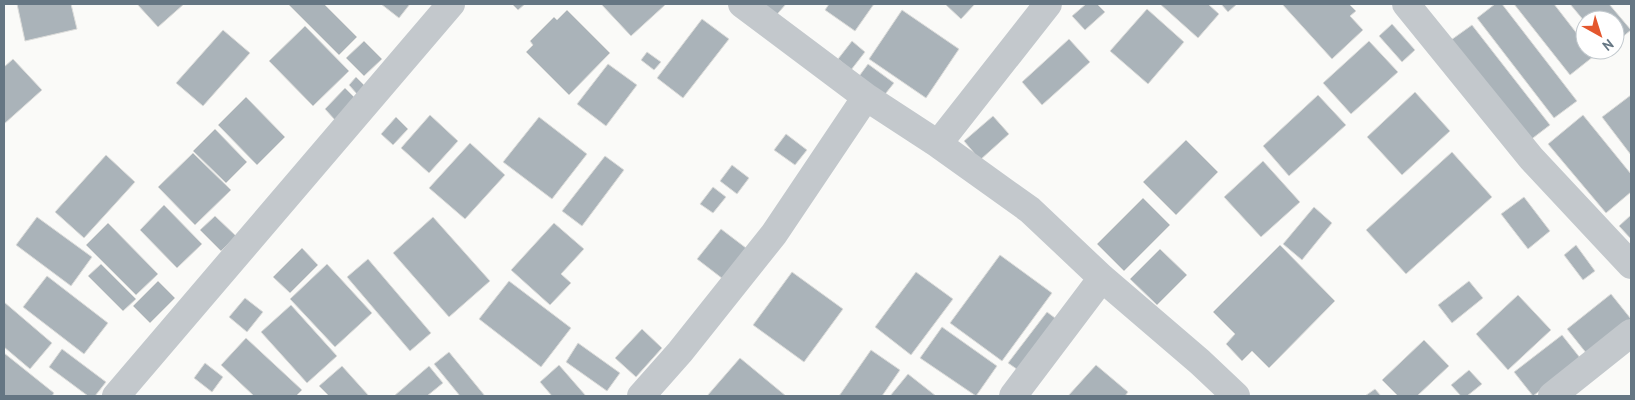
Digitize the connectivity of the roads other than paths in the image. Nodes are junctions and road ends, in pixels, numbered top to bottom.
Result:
1 (450, 4) edge
2 (742, 4) edge
3 (1048, 4) edge
4 (1411, 5) edge
5 (866, 97) junction
6 (938, 144) junction
7 (1631, 265) edge
8 (1102, 278) junction
9 (1631, 333) edge
10 (116, 396) edge
11 (641, 396) edge
12 (1013, 396) edge
13 (1236, 396) edge
14 (1552, 396) edge

1 - 10 street
2 - 5 street
3 - 6 street
4 - 7 street
5 - 6 street
5 - 11 street
6 - 8 street
8 - 12 street
8 - 13 street
9 - 14 street

